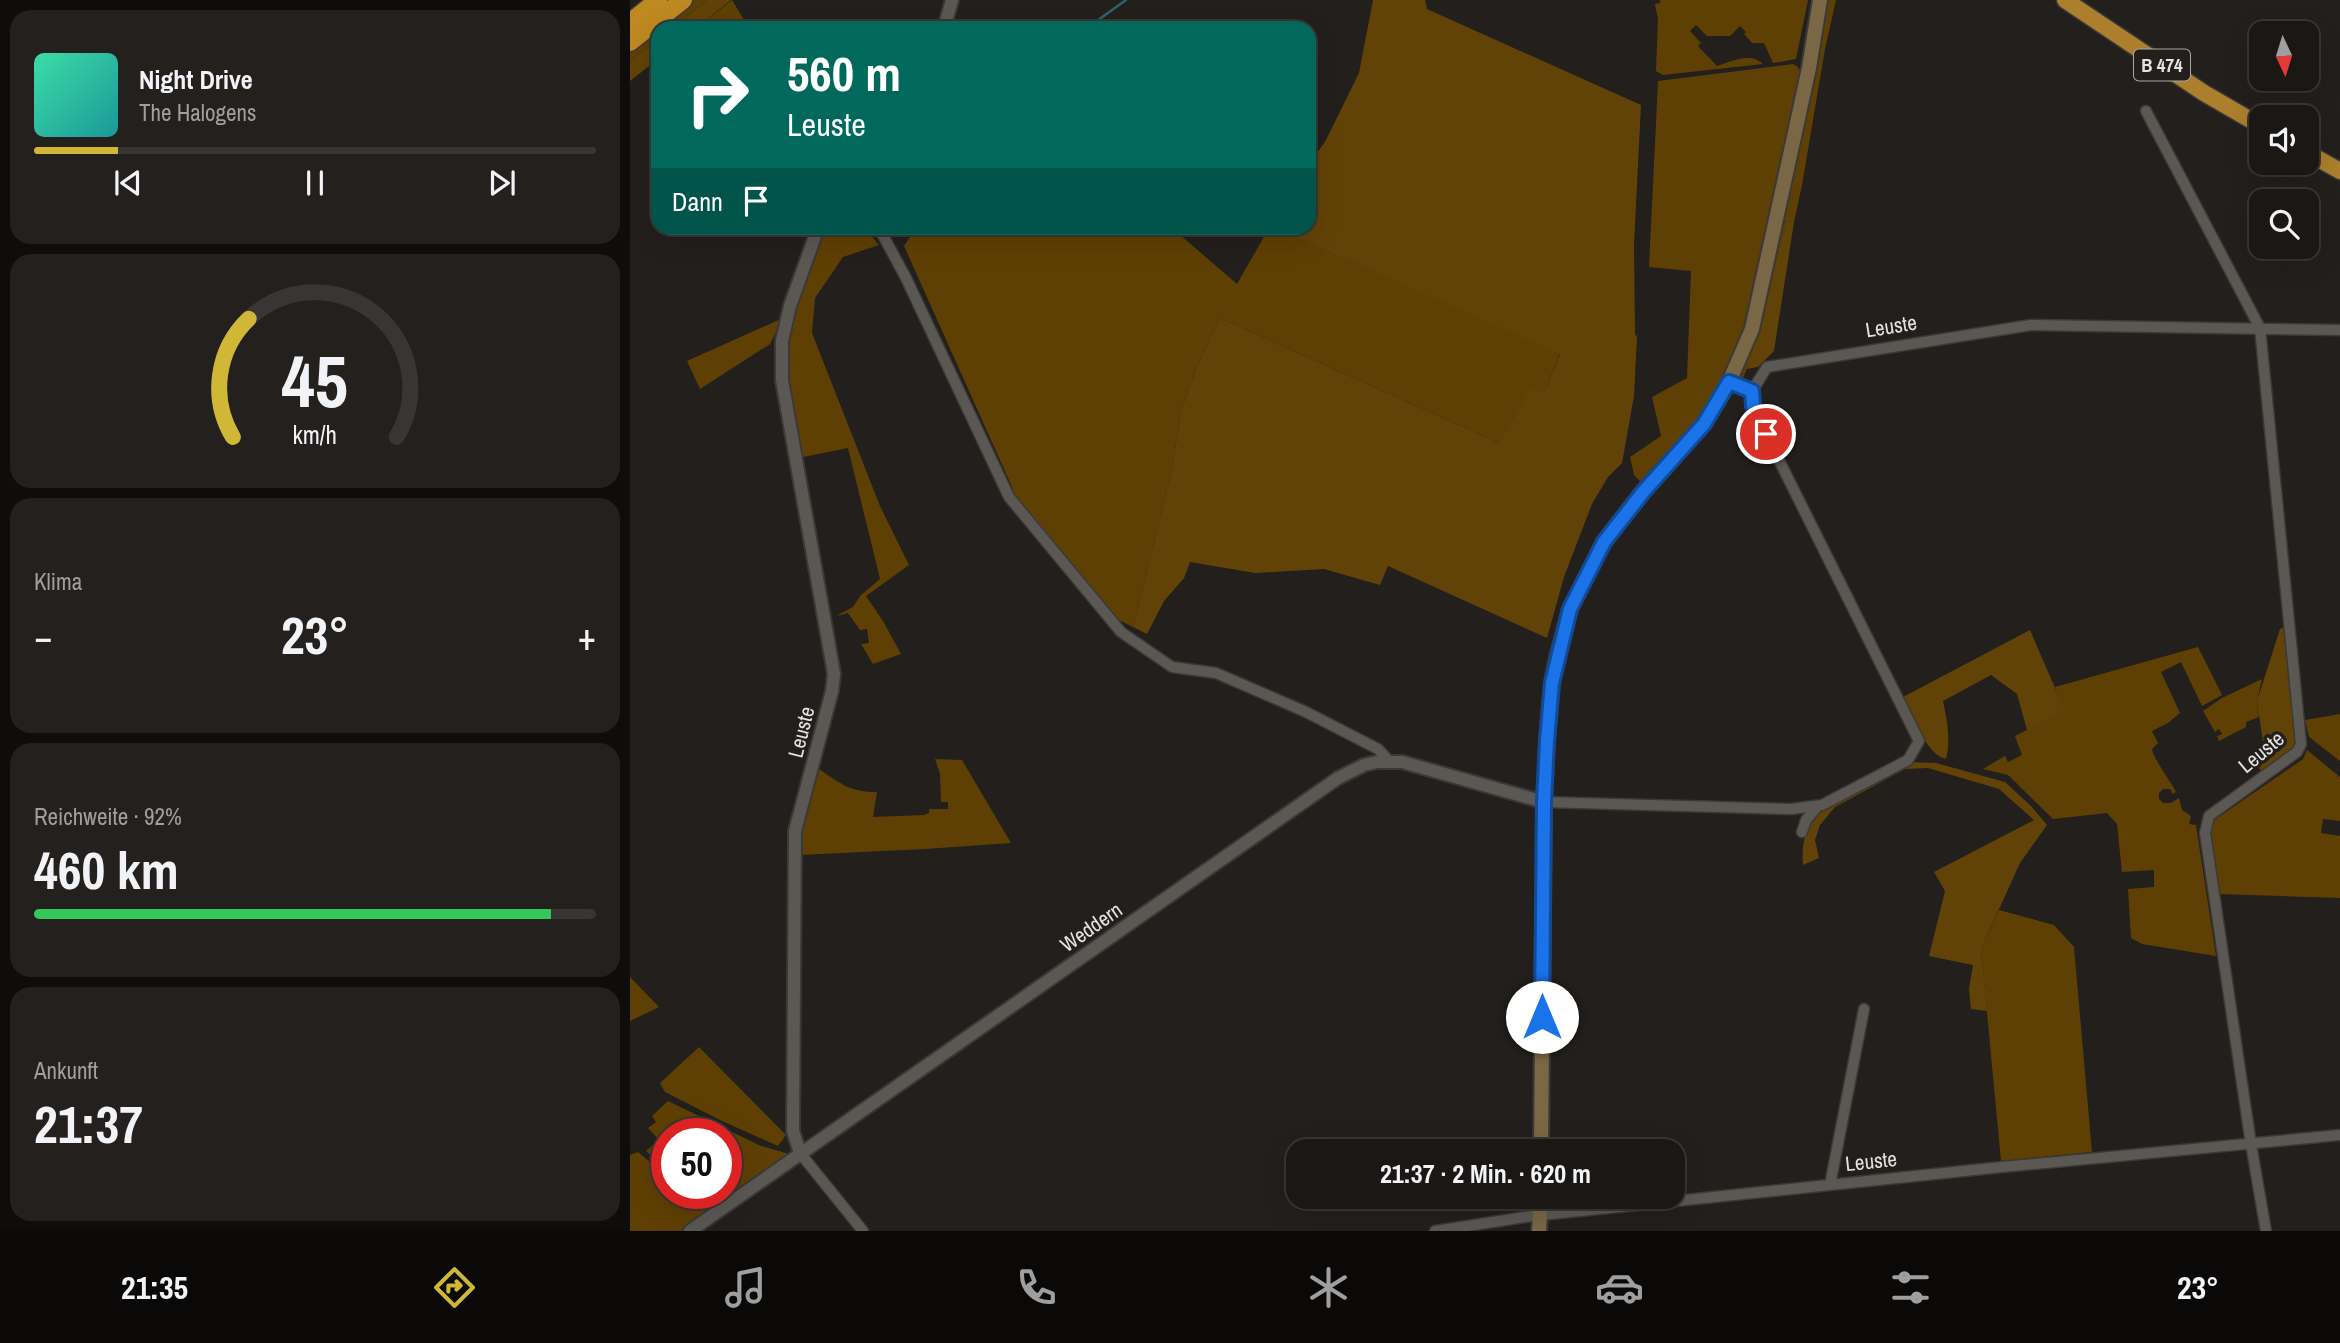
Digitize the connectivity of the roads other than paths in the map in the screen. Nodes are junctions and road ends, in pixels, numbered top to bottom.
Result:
1 (658, 0) edge
2 (683, 0) edge
3 (952, 0) edge
4 (1821, 0) edge
5 (2065, 0) edge
6 (657, 21) edge
7 (946, 21) edge
8 (630, 23) edge
9 (651, 26) edge
10 (630, 43) edge
11 (2146, 111) dead end
12 (2249, 119) edge
13 (2319, 159) edge
14 (2340, 171) edge
15 (815, 235) edge
16 (883, 235) edge
17 (2260, 328) junction
18 (2340, 330) edge
19 (1729, 382) junction
20 (1752, 391) junction
21 (1389, 761) junction
22 (1544, 802) junction
23 (1817, 807) junction
24 (1791, 809) junction
25 (1864, 1009) dead end
26 (2340, 1135) edge
27 (1541, 1139) edge
28 (2251, 1144) junction
29 (800, 1153) junction
30 (1830, 1185) junction
31 (1541, 1209) edge
32 (1541, 1215) junction
33 (690, 1231) edge
34 (863, 1231) edge
35 (1435, 1231) edge
36 (1539, 1231) edge
37 (2266, 1231) edge

1 - 8 highway
2 - 6 highway
3 - 7 street
4 - 19 main road
5 - 12 highway, B 474
9 - 10 highway
11 - 17 street, Leuste
13 - 14 highway
15 - 29 street, Leuste
16 - 21 street
17 - 18 street, Leuste
17 - 20 street, Leuste
17 - 28 street, Leuste
19 - 20 street
19 - 22 main road
20 - 23 street
21 - 22 street, Weddern
21 - 29 street, Weddern
22 - 24 street
22 - 27 main road
23 - 24 street
23 - 24 street
25 - 30 street, Leuste
26 - 28 street, Leuste
28 - 30 street, Leuste
28 - 37 street, Leuste
29 - 33 street, Weddern
29 - 34 street, Leuste
30 - 32 street, Leuste
31 - 32 main road
32 - 35 street, Leuste
32 - 36 main road

